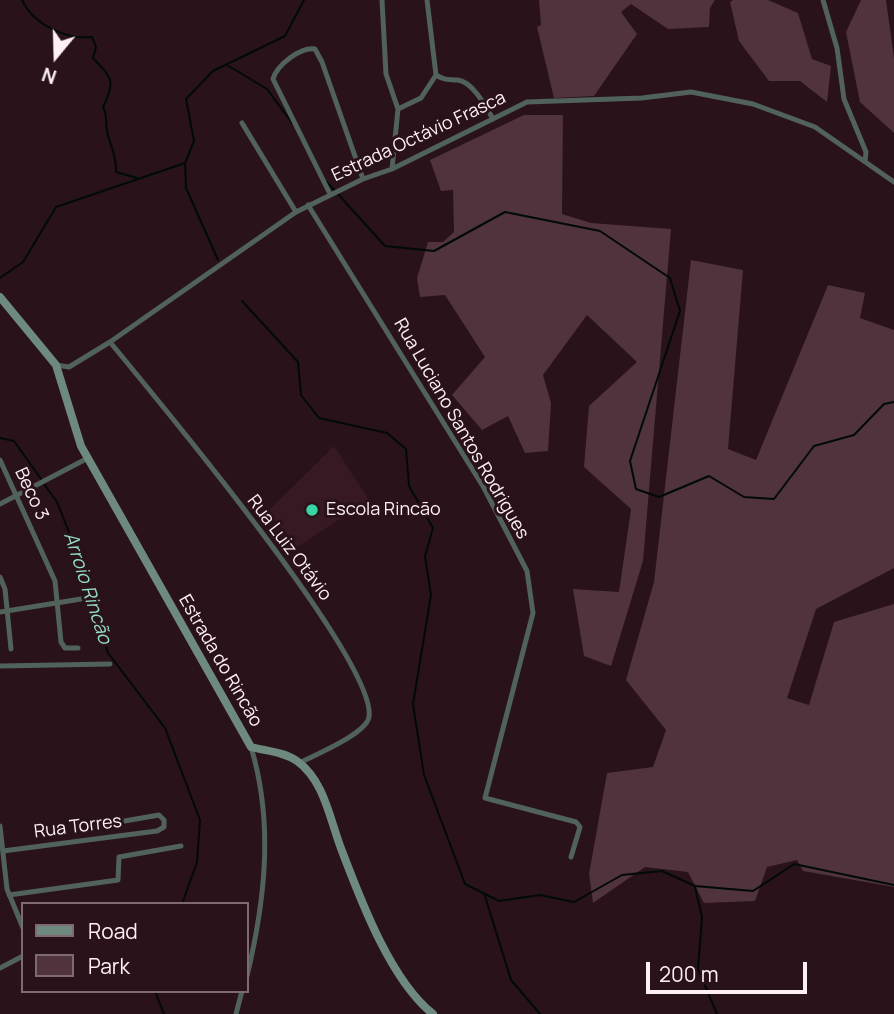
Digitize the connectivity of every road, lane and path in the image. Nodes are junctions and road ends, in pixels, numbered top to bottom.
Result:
1 (382, 0) edge
2 (427, 0) edge
3 (823, 0) edge
4 (436, 75) junction
5 (398, 108) junction
6 (492, 119) junction
7 (242, 123) dead end
8 (865, 162) junction
9 (392, 169) junction
10 (363, 179) junction
11 (894, 182) edge
12 (330, 194) junction
13 (308, 205) junction
14 (296, 212) junction
15 (0, 296) edge
16 (110, 342) junction
17 (56, 365) junction
18 (69, 367) junction
19 (63, 383) junction
20 (88, 458) junction
21 (0, 460) edge
22 (17, 497) junction
23 (0, 504) edge
24 (0, 577) edge
25 (82, 599) dead end
26 (57, 603) junction
27 (4, 611) edge
28 (11, 649) dead end
29 (78, 649) dead end
30 (110, 664) dead end
31 (0, 666) edge
32 (251, 747) junction
33 (299, 763) junction
34 (113, 823) dead end
35 (0, 826) edge
36 (181, 846) dead end
37 (3, 851) junction
38 (571, 857) dead end
39 (9, 895) junction
40 (21, 923) edge
41 (21, 957) edge
42 (0, 968) edge
43 (248, 971) edge
44 (241, 993) edge
45 (236, 1014) edge
46 (433, 1014) edge

1 - 5 street
2 - 4 street
3 - 8 street
4 - 5 street
4 - 6 street
5 - 9 street
6 - 8 street, Estrada Octávio Frasca
6 - 9 street, Estrada Octávio Frasca
7 - 14 street
8 - 11 street, Estrada Octávio Frasca
9 - 10 street, Estrada Octávio Frasca
10 - 12 street, Estrada Octávio Frasca
10 - 12 street
12 - 13 street, Estrada Octávio Frasca
13 - 14 street, Estrada Octávio Frasca
13 - 38 street, Rua Luciano Santos Rodrigues
14 - 16 street, Estrada Octávio Frasca
15 - 17 street, Estrada do Rincão
16 - 18 street, Estrada Octávio Frasca
16 - 33 street, Rua Luiz Otávio
17 - 18 street
17 - 19 street, Estrada do Rincão
18 - 19 street
19 - 20 street, Estrada do Rincão
20 - 22 street
20 - 32 street, Estrada do Rincão
21 - 22 street, Beco 3
22 - 23 street
22 - 26 street, Beco 3
24 - 27 street
25 - 26 street
26 - 27 street
26 - 29 street, Beco 3
27 - 28 street
30 - 31 street
32 - 33 street, Estrada do Rincão
32 - 43 street
33 - 46 street
34 - 37 street, Rua Torres
35 - 37 street
36 - 39 street
37 - 39 street
39 - 40 street
41 - 42 street
44 - 45 street

